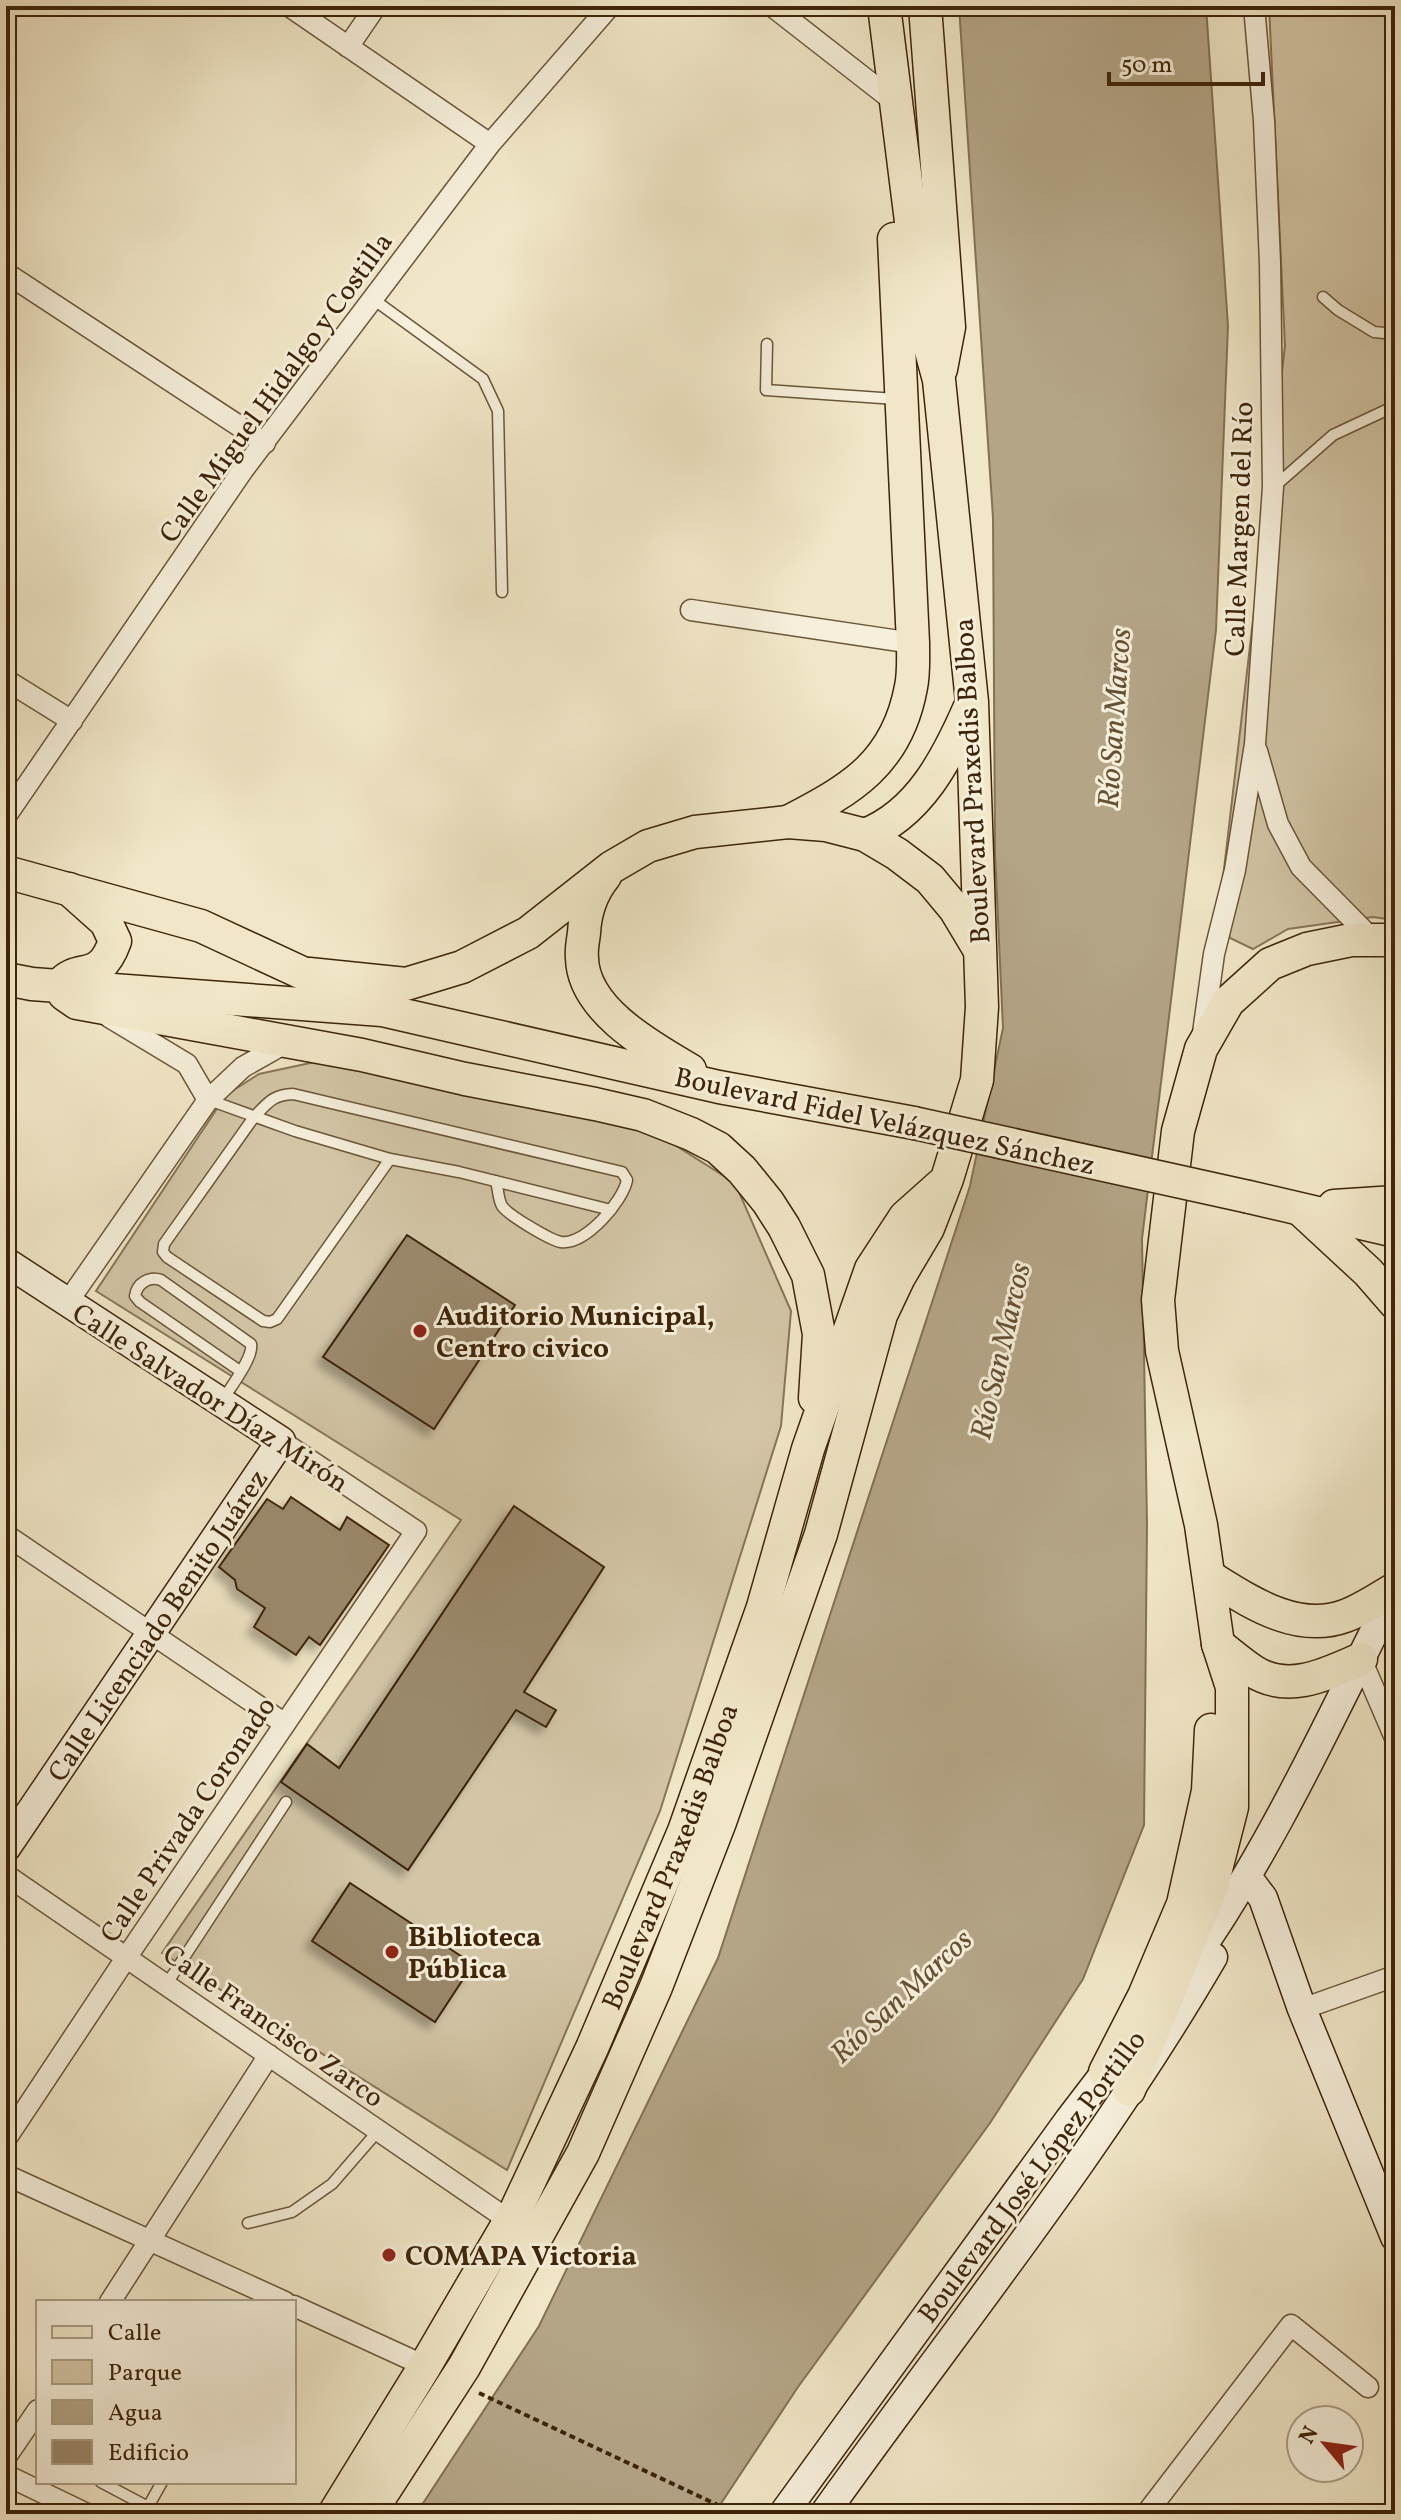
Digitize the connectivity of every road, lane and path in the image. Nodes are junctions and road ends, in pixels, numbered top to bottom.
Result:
1 (289, 6) edge
2 (376, 6) edge
3 (610, 6) edge
4 (772, 6) edge
5 (884, 6) edge
6 (925, 6) edge
7 (1254, 6) edge
8 (348, 47) junction
9 (897, 117) junction
10 (490, 144) junction
11 (6, 273) edge
12 (1323, 297) dead end
13 (373, 299) junction
14 (1395, 334) edge
15 (767, 344) dead end
16 (939, 380) junction
17 (902, 400) junction
18 (1395, 406) edge
19 (265, 443) junction
20 (1273, 487) junction
21 (502, 592) dead end
22 (691, 610) dead end
23 (913, 643) junction
24 (6, 680) edge
25 (972, 702) junction
26 (72, 721) junction
27 (1255, 744) junction
28 (6, 816) edge
29 (788, 822) junction
30 (865, 835) junction
31 (612, 867) junction
32 (6, 872) edge
33 (69, 889) junction
34 (1384, 940) edge
35 (980, 951) junction
36 (309, 974) junction
37 (6, 979) edge
38 (60, 985) junction
39 (92, 1006) junction
40 (375, 1009) junction
41 (289, 1041) junction
42 (1201, 1049) junction
43 (719, 1087) junction
44 (208, 1100) junction
45 (254, 1117) junction
46 (390, 1159) junction
47 (947, 1179) junction
48 (496, 1181) junction
49 (1395, 1202) edge
50 (1298, 1208) junction
51 (611, 1210) junction
52 (1395, 1231) edge
53 (6, 1262) edge
54 (67, 1303) junction
55 (1395, 1303) edge
56 (240, 1371) junction
57 (222, 1403) junction
58 (281, 1441) junction
59 (808, 1449) junction
60 (416, 1531) joint
61 (6, 1535) edge
62 (1210, 1577) junction
63 (1395, 1589) edge
64 (151, 1635) junction
65 (1218, 1644) junction
66 (1361, 1659) junction
67 (285, 1724) junction
68 (1395, 1738) edge
69 (286, 1802) dead end
70 (6, 1848) edge
71 (6, 1875) edge
72 (1251, 1882) junction
73 (633, 1951) junction
74 (126, 1958) junction
75 (665, 1964) junction
76 (1395, 1976) edge
77 (166, 1985) junction
78 (1170, 1993) junction
79 (1302, 2009) junction
80 (269, 2055) junction
81 (1108, 2093) junction
82 (378, 2131) junction
83 (6, 2139) edge
84 (6, 2175) edge
85 (510, 2221) junction
86 (248, 2223) dead end
87 (1395, 2237) edge
88 (151, 2241) junction
89 (111, 2300) edge
90 (281, 2300) edge
91 (296, 2307) edge
92 (425, 2366) junction
93 (1368, 2387) dead end
94 (474, 2390) dead end
95 (36, 2413) edge
96 (6, 2457) edge
97 (6, 2475) edge
98 (104, 2484) edge
99 (161, 2484) edge
100 (146, 2511) edge
101 (87, 2514) edge
102 (334, 2514) edge
103 (369, 2514) edge
104 (737, 2514) edge
105 (783, 2514) edge
106 (824, 2514) edge
107 (1146, 2514) edge

1 - 8 street
2 - 8 street
3 - 10 street, Calle Miguel Hidalgo y Costilla
4 - 9 street
5 - 9 main road, Boulevard Praxedis Balboa
6 - 16 main road, Boulevard Praxedis Balboa
7 - 20 street, Calle Margen del Río
8 - 10 street
9 - 16 main road, Boulevard Praxedis Balboa
9 - 17 main road
10 - 13 street, Calle Miguel Hidalgo y Costilla
11 - 19 street
12 - 14 lane
13 - 19 street, Calle Miguel Hidalgo y Costilla
13 - 21 lane
15 - 17 lane
16 - 25 main road, Boulevard Praxedis Balboa
17 - 23 main road
18 - 20 lane
19 - 26 street, Calle Miguel Hidalgo y Costilla
20 - 27 street, Calle Margen del Río
22 - 23 street
23 - 29 main road
24 - 26 street
25 - 30 main road
25 - 35 main road, Boulevard Praxedis Balboa
26 - 28 street, Calle Miguel Hidalgo y Costilla
27 - 34 street
27 - 42 street, Calle Margen del Río
29 - 30 main road
29 - 31 main road
30 - 35 main road
31 - 36 main road
31 - 43 main road
32 - 33 main road, Boulevard Fidel Velázquez Sánchez
33 - 36 main road, Boulevard Fidel Velázquez Sánchez
33 - 38 main road
34 - 42 main road
35 - 47 main road, Boulevard Praxedis Balboa
36 - 40 main road, Boulevard Fidel Velázquez Sánchez
37 - 38 main road, Boulevard Fidel Velázquez Sánchez
38 - 39 main road
38 - 40 main road, Boulevard Fidel Velázquez Sánchez
39 - 41 main road
39 - 44 street
40 - 43 main road, Boulevard Fidel Velázquez Sánchez
41 - 44 street
41 - 59 main road
42 - 62 main road
43 - 50 main road, Boulevard Fidel Velázquez Sánchez, bridge
44 - 45 lane
44 - 54 street
45 - 46 lane
45 - 46 lane
45 - 51 lane
46 - 48 lane
47 - 59 main road, Boulevard Praxedis Balboa
47 - 75 main road, Boulevard Praxedis Balboa
48 - 51 lane
48 - 51 lane
49 - 50 main road
50 - 52 main road, Boulevard Fidel Velázquez Sánchez
50 - 55 main road
53 - 54 main road, Calle Salvador Díaz Mirón
54 - 57 main road, Calle Salvador Díaz Mirón
56 - 56 lane
56 - 57 lane
57 - 58 main road, Calle Salvador Díaz Mirón
58 - 60 street, Calle Salvador Díaz Mirón
58 - 64 main road, Calle Licenciado Benito Juárez
59 - 73 main road, Boulevard Praxedis Balboa
60 - 67 street, Calle Privada Coronado
61 - 64 street
62 - 63 main road
62 - 65 main road
63 - 66 main road, Boulevard José López Portillo
64 - 67 street
64 - 70 main road, Calle Licenciado Benito Juárez
65 - 66 main road
65 - 78 main road
65 - 81 main road
66 - 68 street
66 - 72 main road, Boulevard José López Portillo
67 - 74 street, Calle Privada Coronado
69 - 77 lane
71 - 74 street, Calle Francisco Zarco
72 - 78 main road, Boulevard José López Portillo
72 - 79 main road
72 - 81 main road, Boulevard José López Portillo
73 - 75 main road
73 - 85 main road, Boulevard Praxedis Balboa
74 - 77 street, Calle Francisco Zarco
74 - 83 street, Calle Privada Coronado
75 - 103 main road, Boulevard Praxedis Balboa
76 - 79 street
77 - 80 street, Calle Francisco Zarco
78 - 81 main road
79 - 87 main road
80 - 82 street, Calle Francisco Zarco
80 - 88 street
81 - 105 main road, Boulevard José López Portillo
81 - 106 main road, Boulevard José López Portillo
82 - 85 street, Calle Francisco Zarco
82 - 86 lane
84 - 88 street
85 - 92 main road, Boulevard Praxedis Balboa
88 - 89 street
88 - 90 street
91 - 92 street
92 - 102 main road, Boulevard Praxedis Balboa
93 - 107 street
94 - 104 path
95 - 96 street
97 - 101 street
98 - 100 lane
99 - 100 lane

